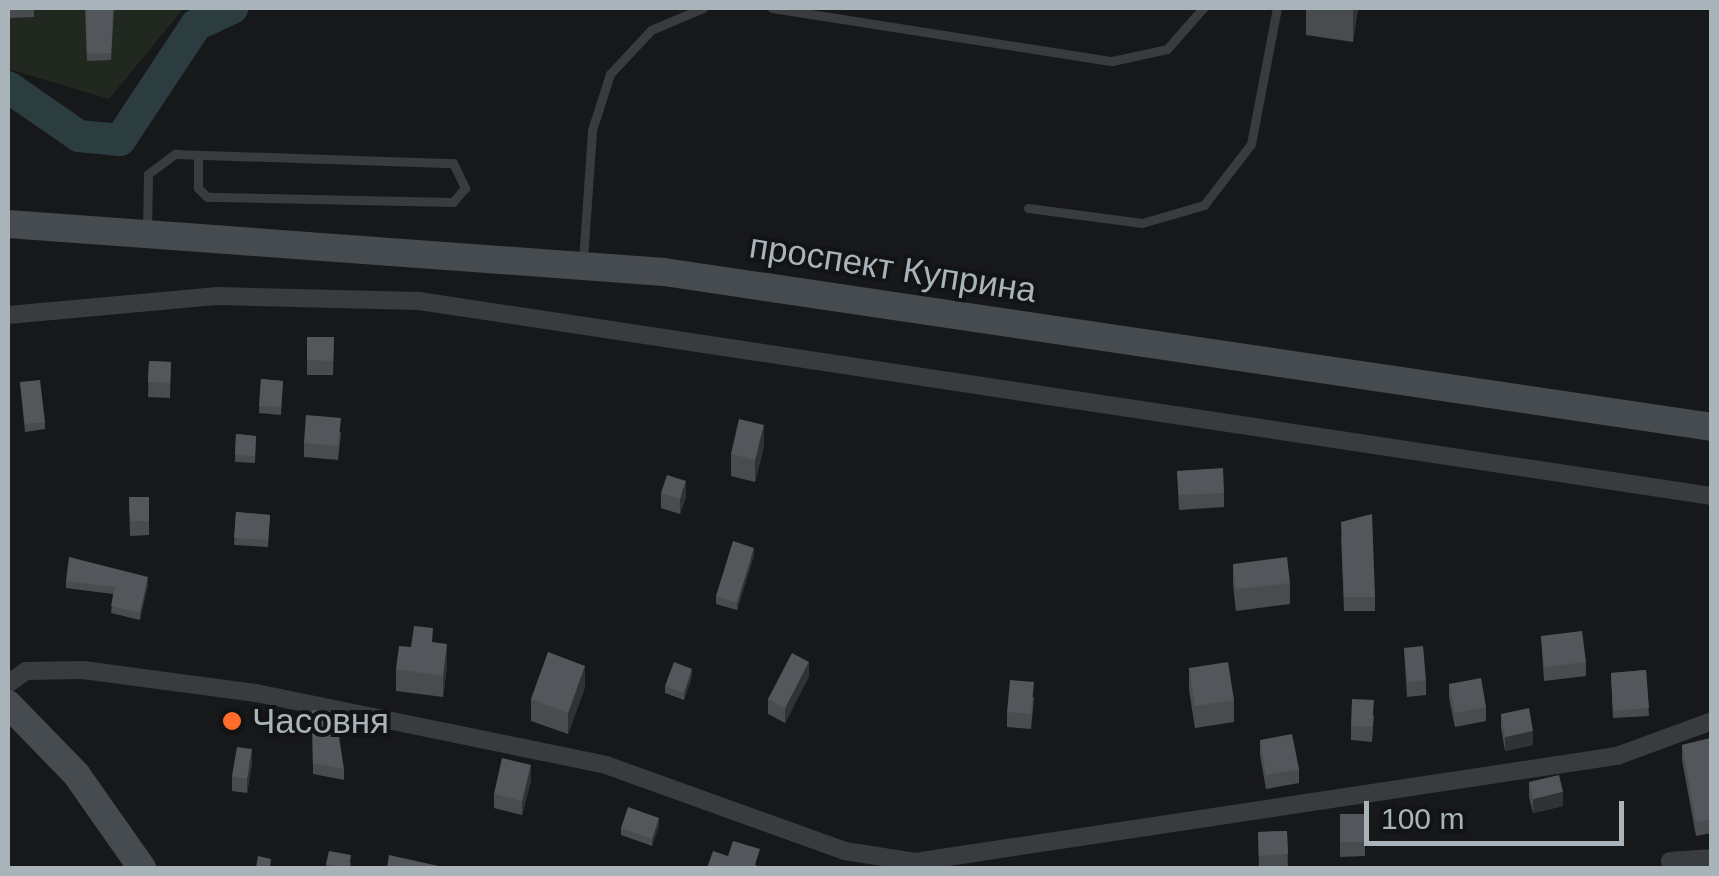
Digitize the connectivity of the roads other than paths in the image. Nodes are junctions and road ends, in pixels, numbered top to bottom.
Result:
1 (703, 8) edge
2 (775, 8) edge
3 (1203, 8) edge
4 (1277, 8) edge
5 (198, 155) junction
6 (1028, 208) dead end
7 (8, 224) edge
8 (59, 235) junction
9 (146, 237) junction
10 (8, 247) edge
11 (583, 263) junction
12 (8, 315) edge
13 (1712, 428) edge
14 (1712, 496) edge
15 (8, 684) edge
16 (8, 704) edge
17 (1712, 721) edge
18 (1712, 858) edge
19 (1670, 861) dead end
20 (142, 868) edge

1 - 11 lane
2 - 3 lane
4 - 6 lane
5 - 5 lane
5 - 9 lane
7 - 8 main road, проспект Куприна
8 - 9 main road, проспект Куприна
8 - 10 main road, проспект Куприна
9 - 11 main road, проспект Куприна
11 - 13 main road, проспект Куприна
12 - 14 street
15 - 17 street
16 - 20 main road
18 - 19 street

